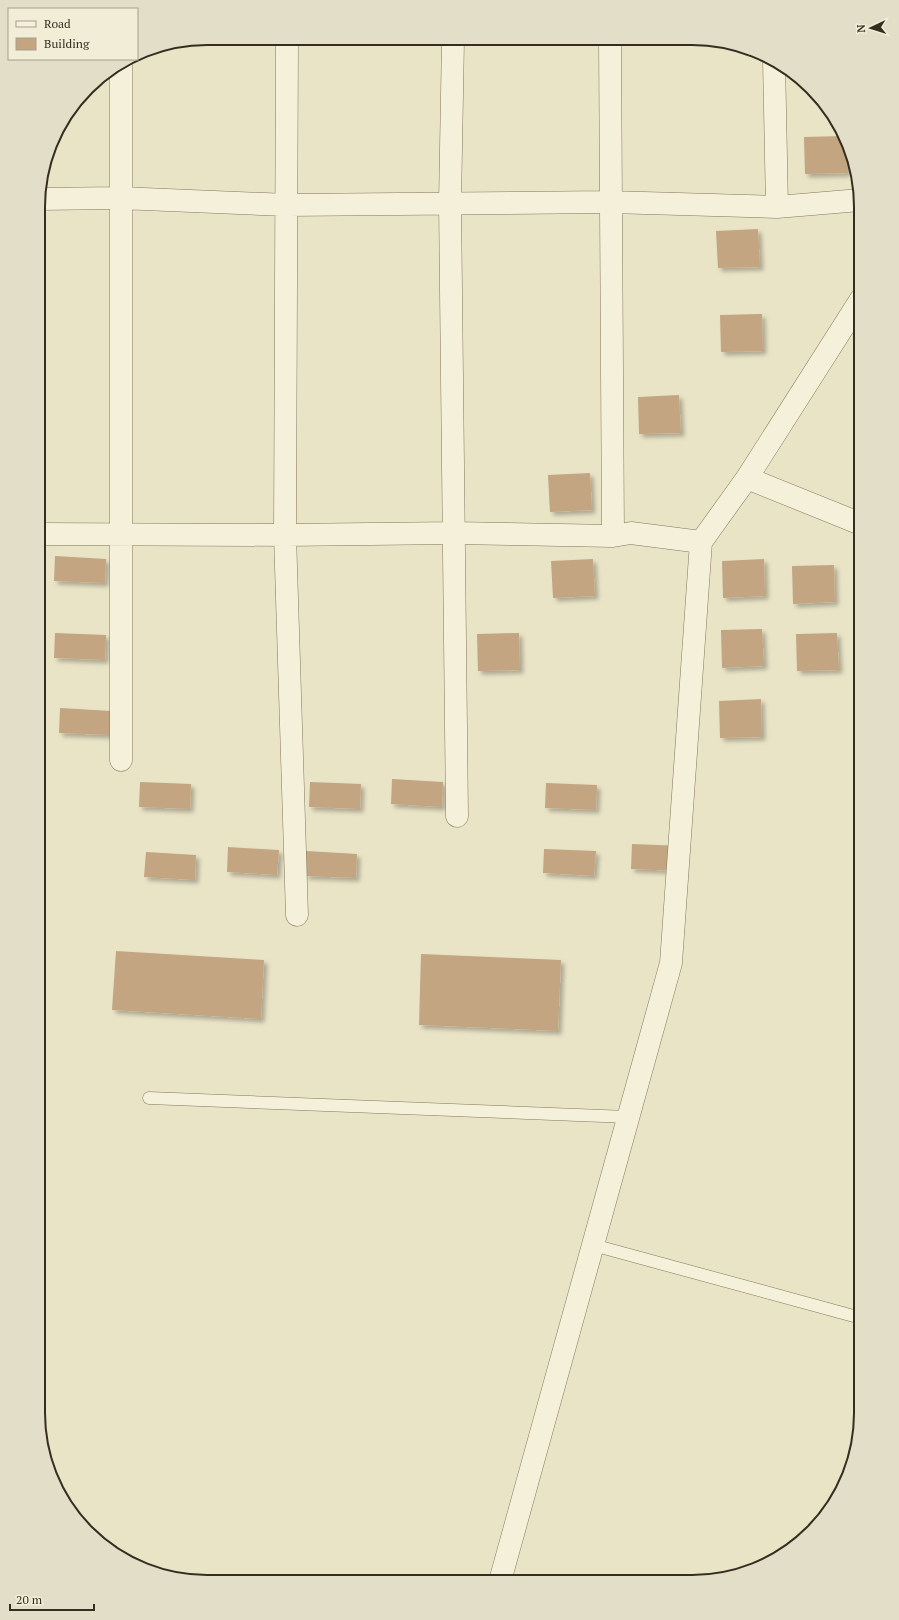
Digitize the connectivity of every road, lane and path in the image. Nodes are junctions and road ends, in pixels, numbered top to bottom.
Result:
1 (287, 45) edge
2 (454, 45) edge
3 (610, 45) edge
4 (774, 68) edge
5 (121, 70) edge
6 (120, 198) junction
7 (45, 199) edge
8 (854, 201) edge
9 (610, 202) junction
10 (450, 203) junction
11 (287, 205) junction
12 (777, 207) junction
13 (854, 310) edge
14 (747, 478) junction
15 (854, 521) edge
16 (454, 533) junction
17 (45, 534) edge
18 (122, 534) junction
19 (285, 535) junction
20 (622, 535) junction
21 (701, 542) junction
22 (122, 760) dead end
23 (457, 816) dead end
24 (297, 915) dead end
25 (149, 1098) dead end
26 (628, 1117) junction
27 (593, 1245) junction
28 (854, 1316) edge
29 (502, 1575) edge

1 - 11 street
2 - 10 street
3 - 9 street
4 - 12 street
5 - 6 street
6 - 7 street
6 - 11 street
6 - 18 street
8 - 12 street
9 - 10 street
9 - 12 street
9 - 20 street
10 - 11 street
10 - 16 street
11 - 19 street
13 - 14 street
14 - 15 street
14 - 21 street
16 - 19 street
16 - 20 street
16 - 23 street
17 - 18 street
18 - 19 street
18 - 22 street
19 - 24 street
20 - 21 street
21 - 26 street
25 - 26 lane
26 - 27 street
27 - 28 lane
27 - 29 street

